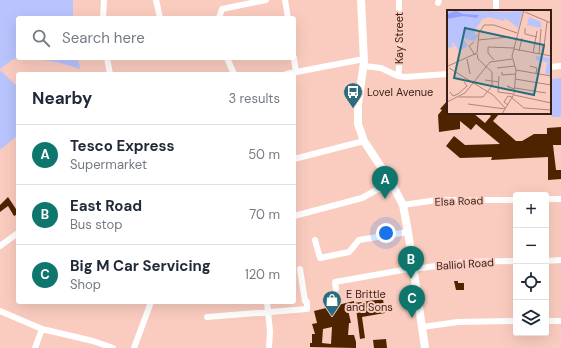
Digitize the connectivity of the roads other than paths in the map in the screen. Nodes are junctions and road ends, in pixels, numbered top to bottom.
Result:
1 (104, 0) edge
2 (156, 0) edge
3 (266, 0) edge
4 (285, 0) edge
5 (361, 0) edge
6 (399, 0) edge
7 (103, 16) edge
8 (160, 16) edge
9 (220, 16) edge
10 (288, 16) edge
11 (107, 60) edge
12 (228, 60) edge
13 (294, 60) edge
14 (364, 62) junction
15 (561, 66) edge
16 (551, 67) edge
17 (110, 72) edge
18 (233, 72) edge
19 (296, 72) joint
20 (447, 74) edge
21 (398, 76) junction
22 (364, 141) junction
23 (296, 158) edge
24 (391, 182) junction
25 (549, 199) edge
26 (561, 199) edge
27 (513, 200) edge
28 (402, 206) junction
29 (296, 215) edge
30 (408, 232) junction
31 (16, 234) edge
32 (315, 240) dead end
33 (0, 246) edge
34 (561, 260) edge
35 (513, 261) edge
36 (549, 261) edge
37 (300, 269) dead end
38 (414, 269) junction
39 (336, 289) dead end
40 (150, 304) edge
41 (267, 304) edge
42 (0, 311) edge
43 (268, 312) junction
44 (206, 317) dead end
45 (513, 321) edge
46 (549, 321) edge
47 (561, 321) edge
48 (422, 327) junction
49 (42, 329) junction
50 (35, 348) edge
51 (113, 348) edge
52 (134, 348) edge
53 (269, 348) edge
54 (425, 348) edge

1 - 7 street
2 - 8 street
3 - 9 street
4 - 10 street
5 - 14 main road
6 - 21 street, Kay Street
11 - 17 street
12 - 18 street
13 - 19 street
14 - 19 street
14 - 21 street
14 - 22 main road
15 - 16 street
20 - 21 street
22 - 23 street
22 - 24 main road
24 - 28 main road
24 - 29 street
25 - 26 street
27 - 28 street, Elsa Road
28 - 30 main road
30 - 32 street
30 - 38 main road
31 - 33 street
34 - 36 street
35 - 38 street, Balliol Road
37 - 43 street
38 - 39 street, Balliol Road
38 - 48 main road
40 - 52 street
41 - 43 street
42 - 49 street
43 - 44 street
43 - 53 street
45 - 48 street
46 - 47 street
48 - 54 main road
49 - 50 street
49 - 51 street

